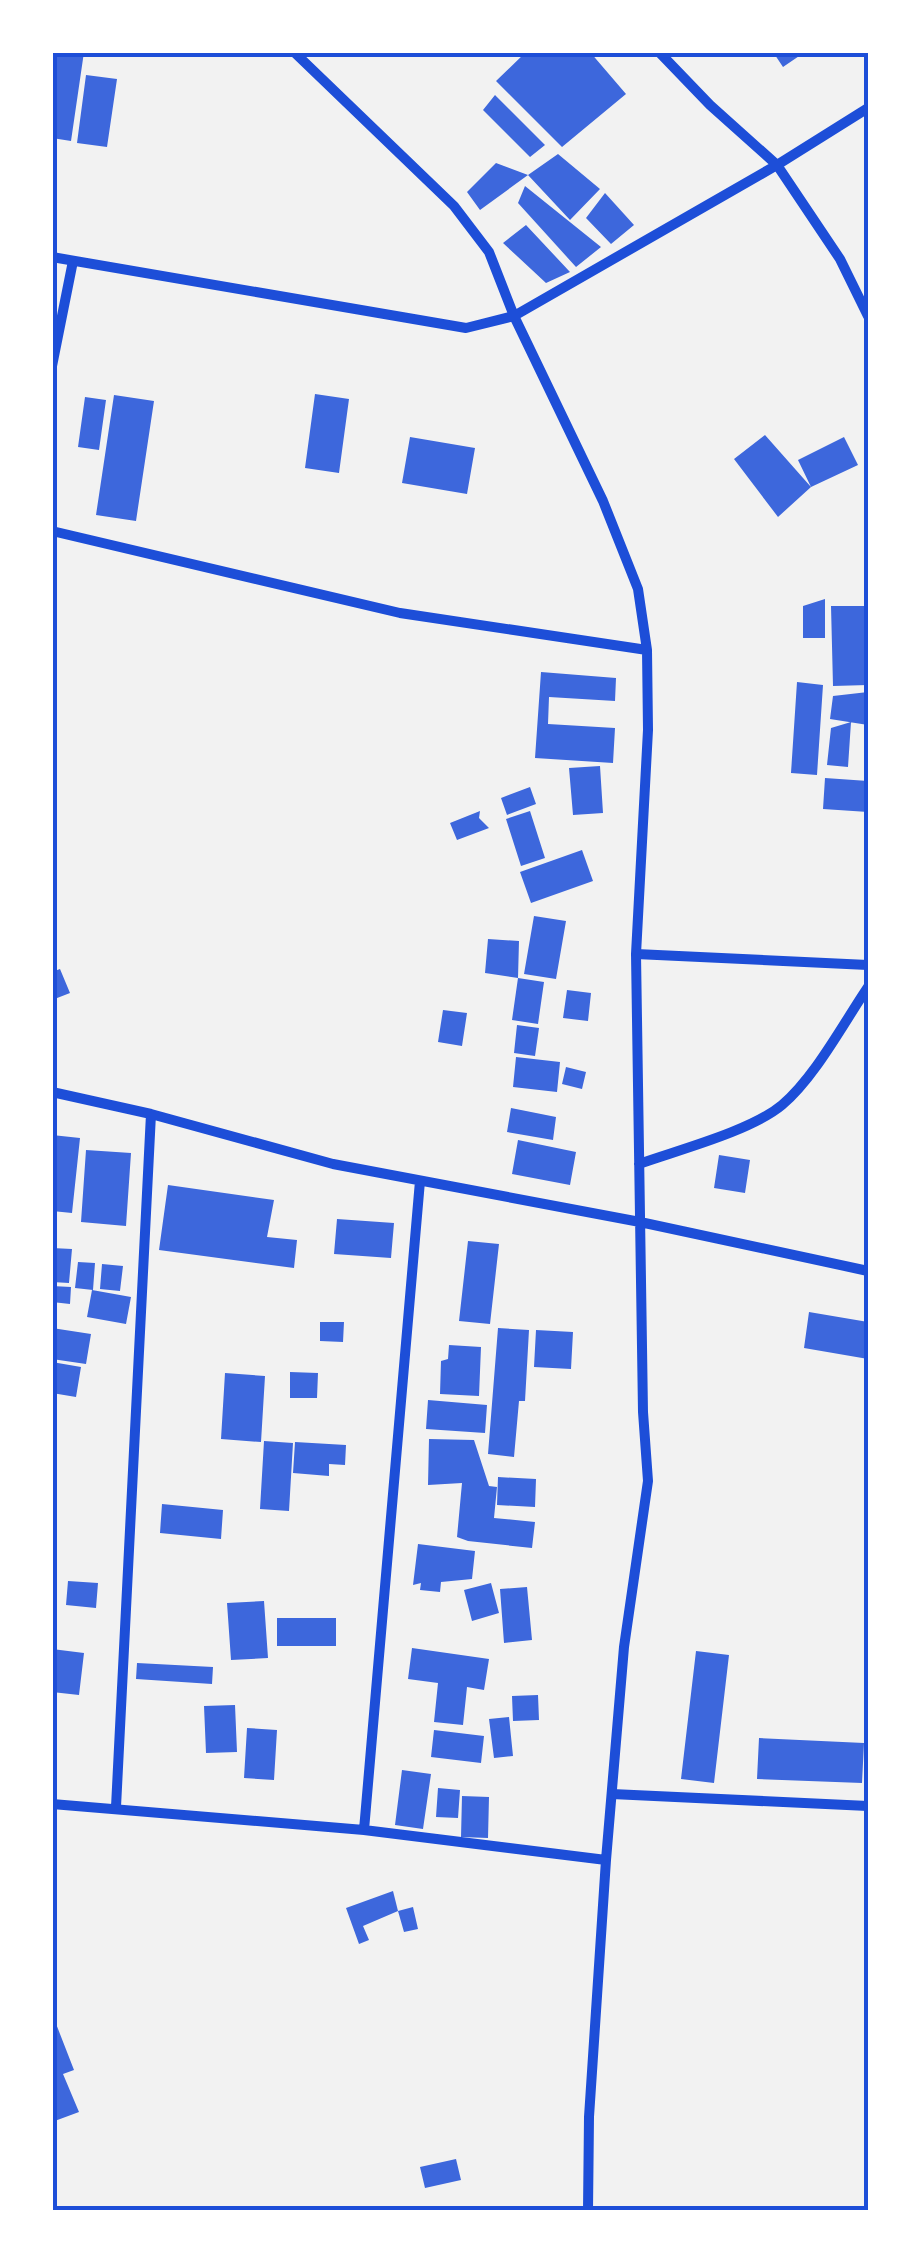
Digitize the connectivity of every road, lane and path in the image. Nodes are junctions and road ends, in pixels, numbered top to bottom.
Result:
1 (294, 52) edge
2 (659, 52) edge
3 (868, 108) edge
4 (776, 166) junction
5 (52, 257) edge
6 (73, 260) junction
7 (514, 316) junction
8 (868, 316) edge
9 (52, 366) edge
10 (52, 531) edge
11 (648, 650) junction
12 (636, 954) junction
13 (868, 965) edge
14 (868, 987) edge
15 (52, 1092) edge
16 (151, 1114) junction
17 (639, 1164) junction
18 (420, 1182) junction
19 (640, 1222) junction
20 (868, 1272) edge
21 (612, 1794) junction
22 (52, 1804) edge
23 (868, 1806) edge
24 (116, 1807) junction
25 (364, 1830) junction
26 (606, 1860) junction
27 (588, 2210) edge

1 - 7 street
2 - 4 street
3 - 4 street
4 - 7 street
4 - 8 street
5 - 6 street
6 - 7 street
6 - 9 street
7 - 11 street
10 - 11 street
11 - 12 street
12 - 13 street
12 - 17 street
14 - 17 street
15 - 16 street
16 - 18 street
16 - 24 street
17 - 19 street
18 - 19 street
18 - 25 street
19 - 20 street
19 - 21 street
21 - 23 street
21 - 26 street
22 - 24 street
24 - 25 street
25 - 26 street
26 - 27 street

